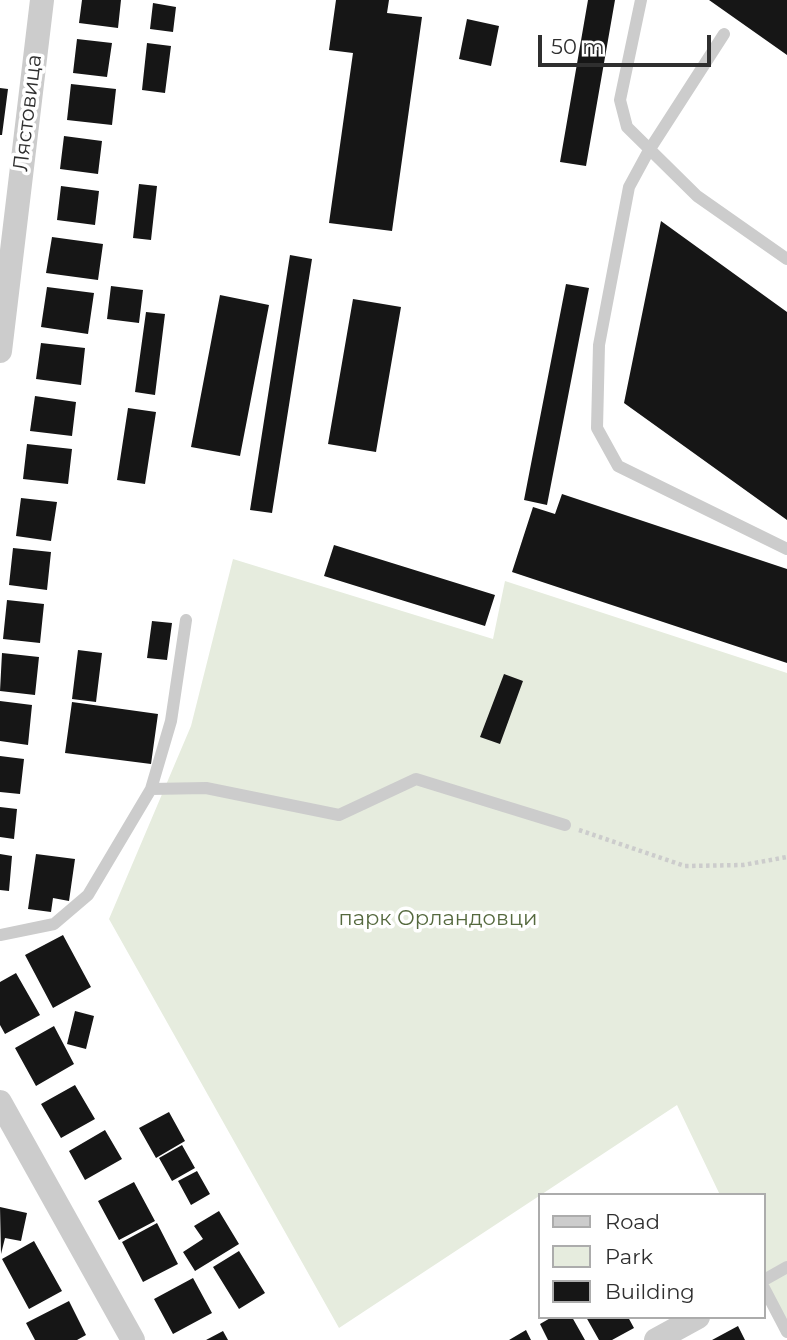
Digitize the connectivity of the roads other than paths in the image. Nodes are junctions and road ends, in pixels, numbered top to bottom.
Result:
1 (42, 0) edge
2 (641, 0) edge
3 (724, 34) dead end
4 (648, 152) junction
5 (787, 259) edge
6 (1, 337) edge
7 (787, 549) edge
8 (186, 620) dead end
9 (151, 789) junction
10 (565, 825) road end
11 (0, 935) edge
12 (0, 1102) edge
13 (787, 1267) edge
14 (766, 1279) edge
15 (766, 1292) edge
16 (694, 1319) edge
17 (787, 1332) edge
18 (133, 1340) edge
19 (656, 1340) edge

1 - 6 street, Лястовица
2 - 4 lane
3 - 4 lane
4 - 5 lane
4 - 7 lane
8 - 9 lane
9 - 10 lane
9 - 11 lane
12 - 18 street
13 - 14 lane
15 - 17 lane
16 - 19 street

